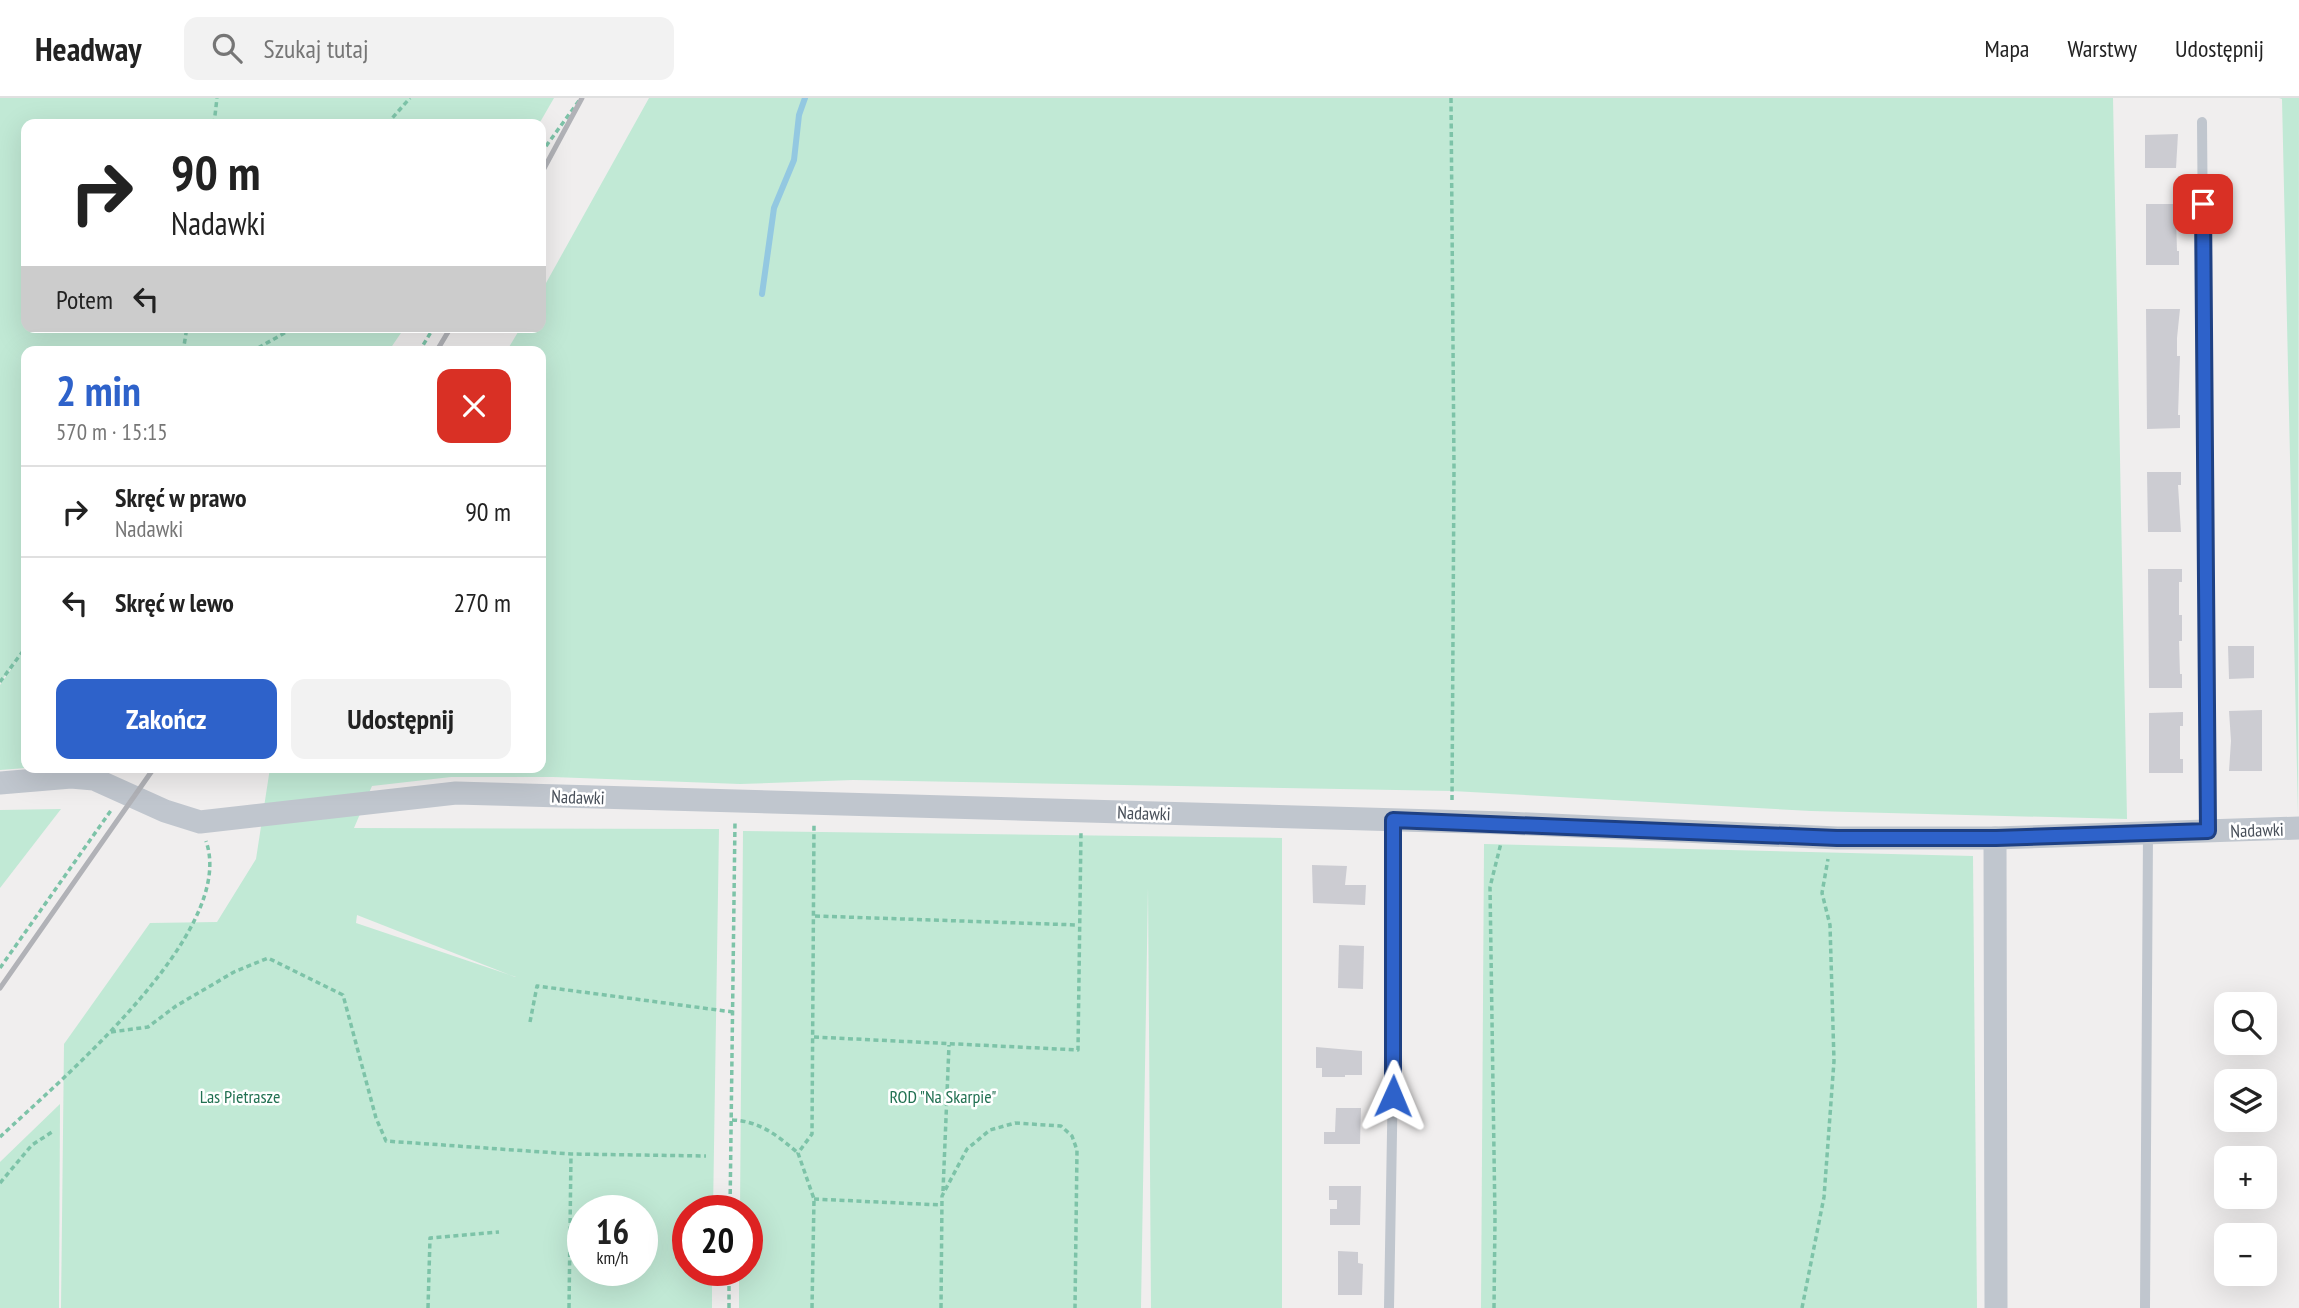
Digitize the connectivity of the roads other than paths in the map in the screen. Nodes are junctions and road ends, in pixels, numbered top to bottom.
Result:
1 (2202, 122) dead end
2 (0, 783) edge
3 (1393, 820) junction
4 (2299, 828) edge
5 (2208, 831) junction
6 (2148, 833) junction
7 (1996, 838) junction
8 (1389, 1308) edge
9 (1996, 1308) edge
10 (2145, 1308) edge

1 - 5 lane
2 - 3 street, Nadawki
3 - 7 street, Nadawki
3 - 8 lane
4 - 5 street, Nadawki
5 - 6 street, Nadawki
6 - 7 street, Nadawki
6 - 10 lane
7 - 9 street

